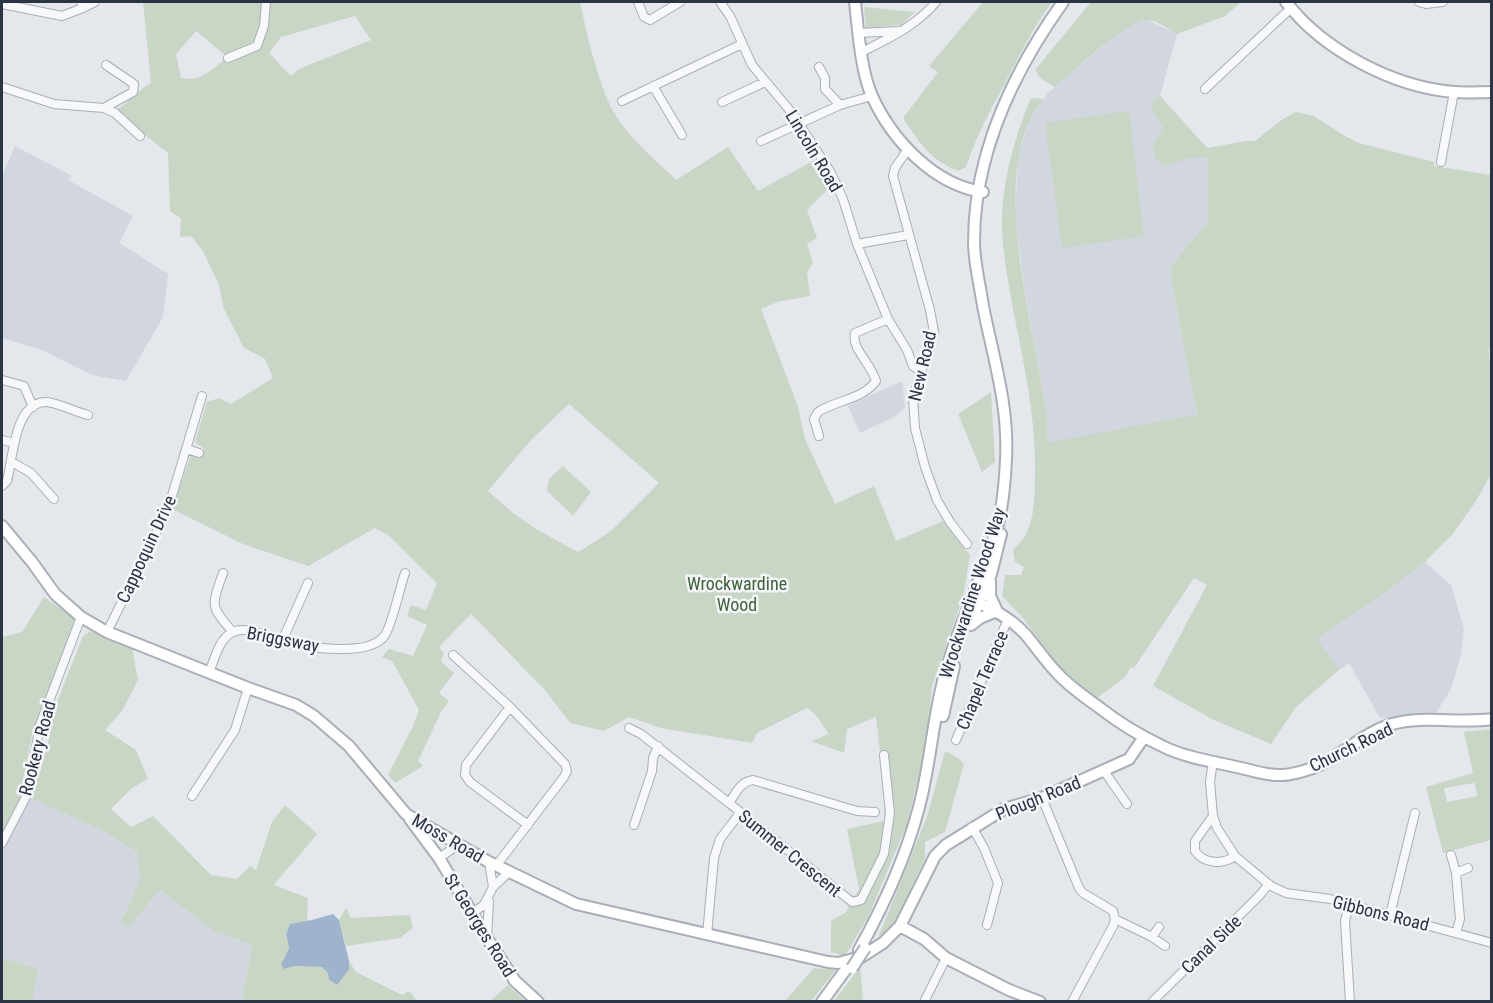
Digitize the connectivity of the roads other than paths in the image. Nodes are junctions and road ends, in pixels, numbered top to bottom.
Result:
1 (95, 2) edge
2 (266, 2) edge
3 (638, 2) edge
4 (680, 2) edge
5 (720, 2) edge
6 (855, 2) edge
7 (936, 2) edge
8 (1063, 2) edge
9 (1072, 2) edge
10 (1419, 2) edge
11 (1443, 2) edge
12 (2, 4) edge
13 (82, 5) edge
14 (1289, 5) edge
15 (904, 30) junction
16 (858, 33) junction
17 (742, 44) junction
18 (862, 52) junction
19 (228, 58) dead end
20 (106, 65) dead end
21 (819, 67) dead end
22 (765, 82) junction
23 (652, 86) junction
24 (2, 87) edge
25 (1205, 89) dead end
26 (1454, 92) junction
27 (1491, 92) edge
28 (872, 96) junction
29 (622, 101) dead end
30 (722, 102) dead end
31 (840, 105) junction
32 (104, 108) junction
33 (799, 125) junction
34 (682, 135) dead end
35 (140, 136) dead end
36 (761, 141) dead end
37 (908, 149) junction
38 (1441, 162) dead end
39 (982, 192) junction
40 (908, 236) junction
41 (857, 244) junction
42 (888, 319) junction
43 (922, 373) junction
44 (2, 380) edge
45 (202, 396) dead end
46 (33, 406) junction
47 (88, 415) dead end
48 (819, 436) dead end
49 (2, 440) edge
50 (14, 443) junction
51 (187, 448) junction
52 (199, 453) dead end
53 (12, 462) junction
54 (2, 486) edge
55 (54, 499) dead end
56 (2, 526) edge
57 (967, 544) dead end
58 (223, 573) dead end
59 (405, 573) dead end
60 (991, 574) junction
61 (308, 583) dead end
62 (975, 601) junction
63 (997, 612) junction
64 (81, 617) junction
65 (1008, 619) junction
66 (968, 628) junction
67 (107, 632) junction
68 (233, 632) junction
69 (282, 641) junction
70 (453, 655) dead end
71 (209, 672) junction
72 (248, 688) junction
73 (510, 707) junction
74 (1491, 719) edge
75 (629, 729) dead end
76 (1144, 737) junction
77 (956, 740) dead end
78 (658, 746) junction
79 (884, 755) dead end
80 (1213, 761) junction
81 (1104, 771) junction
82 (192, 796) dead end
83 (1042, 798) junction
84 (729, 803) junction
85 (1127, 804) dead end
86 (875, 812) dead end
87 (740, 813) junction
88 (1415, 813) dead end
89 (406, 814) junction
90 (1213, 816) junction
91 (528, 825) junction
92 (634, 825) dead end
93 (972, 828) junction
94 (2, 843) edge
95 (458, 845) junction
96 (1451, 855) dead end
97 (1235, 856) junction
98 (439, 858) junction
99 (493, 864) junction
100 (1468, 868) dead end
101 (509, 872) junction
102 (1456, 873) junction
103 (1270, 885) junction
104 (493, 887) junction
105 (489, 897) junction
106 (1349, 905) junction
107 (472, 913) junction
108 (1390, 915) junction
109 (1115, 919) junction
110 (987, 925) dead end
111 (900, 926) junction
112 (1159, 927) dead end
113 (1456, 933) junction
114 (707, 935) junction
115 (1152, 937) junction
116 (487, 938) junction
117 (1491, 942) edge
118 (1165, 946) dead end
119 (862, 949) junction
120 (946, 958) junction
121 (849, 969) junction
122 (538, 1002) edge
123 (822, 1002) edge
124 (830, 1002) edge
125 (924, 1002) edge
126 (1040, 1002) edge
127 (1072, 1002) edge
128 (1152, 1002) edge
129 (1350, 1002) edge

1 - 13 street
2 - 19 street
3 - 4 street
5 - 17 street, Lincoln Road
6 - 16 street
7 - 15 street
8 - 39 street, Wrockwardine Wood Way
9 - 39 street, Wrockwardine Wood Way
10 - 11 street
12 - 13 street
14 - 25 street
14 - 26 street
15 - 16 street
15 - 18 street
16 - 18 street
17 - 22 street, Lincoln Road
17 - 23 street
18 - 28 street
20 - 32 street
21 - 31 street
22 - 30 street
22 - 33 street, Lincoln Road
23 - 29 street
23 - 34 street
24 - 32 street
26 - 27 street
26 - 38 street
28 - 31 street
28 - 37 street
31 - 33 street
32 - 35 street
33 - 36 street
33 - 41 street, Lincoln Road
37 - 39 street
37 - 40 street, New Road
39 - 60 street, Wrockwardine Wood Way
39 - 62 street, Wrockwardine Wood Way
40 - 41 street
40 - 43 street, New Road
41 - 42 street, Lincoln Road
42 - 43 street, Lincoln Road
42 - 48 street
43 - 57 street, New Road
44 - 46 street
45 - 51 street, Cappoquin Drive
46 - 47 street
46 - 50 street
49 - 50 street
50 - 53 street
51 - 52 street
51 - 67 street, Cappoquin Drive
53 - 54 street
53 - 55 street
56 - 64 street, Moss Road
58 - 68 street
59 - 69 street, Briggsway
60 - 62 street, Wrockwardine Wood Way
60 - 63 street
61 - 69 street
62 - 63 street
62 - 66 street, Wrockwardine Wood Way
62 - 119 street, Wrockwardine Wood Way
63 - 65 street
63 - 66 street
64 - 67 street, Moss Road
64 - 94 street, Rookery Road
65 - 76 street
65 - 77 street, Chapel Terrace
66 - 119 street, Wrockwardine Wood Way
67 - 71 street, Moss Road
68 - 69 street, Briggsway
68 - 71 street, Briggsway
70 - 73 street
71 - 72 street, Moss Road
72 - 82 street
72 - 89 street, Moss Road
73 - 91 street
73 - 91 street
74 - 80 street, Church Road
75 - 78 street, Summer Crescent
76 - 80 street, Church Road
76 - 81 street, Plough Road
78 - 84 street, Summer Crescent
78 - 92 street
79 - 87 street, Summer Crescent
80 - 90 street
81 - 83 street, Plough Road
81 - 85 street
83 - 93 street, Plough Road
83 - 109 street
84 - 86 street, Summer Crescent
84 - 87 street, Summer Crescent
87 - 114 street
88 - 108 street
89 - 95 street, Moss Road
89 - 98 street, St Georges Road
90 - 97 street
90 - 97 street
91 - 99 street
93 - 110 street
93 - 111 street, Plough Road
95 - 98 street
95 - 99 street, Moss Road
96 - 102 street
97 - 103 street
98 - 107 street, St Georges Road
99 - 101 street, Moss Road
99 - 104 street
100 - 102 street
101 - 104 street
101 - 114 street, Moss Road
102 - 113 street
103 - 106 street, Gibbons Road
103 - 128 street, Canal Side
104 - 105 street
105 - 107 street
105 - 116 street
106 - 108 street, Gibbons Road
106 - 129 street
107 - 116 street, St Georges Road
108 - 113 street, Gibbons Road
109 - 115 street
109 - 127 street
111 - 114 street, Moss Road
111 - 120 street
112 - 115 street
113 - 117 street, Gibbons Road
115 - 118 street
116 - 122 street, St Georges Road
119 - 121 street, Wrockwardine Wood Way, bridge
120 - 125 street
120 - 126 street
121 - 123 street, Wrockwardine Wood Way
121 - 124 street, Wrockwardine Wood Way

